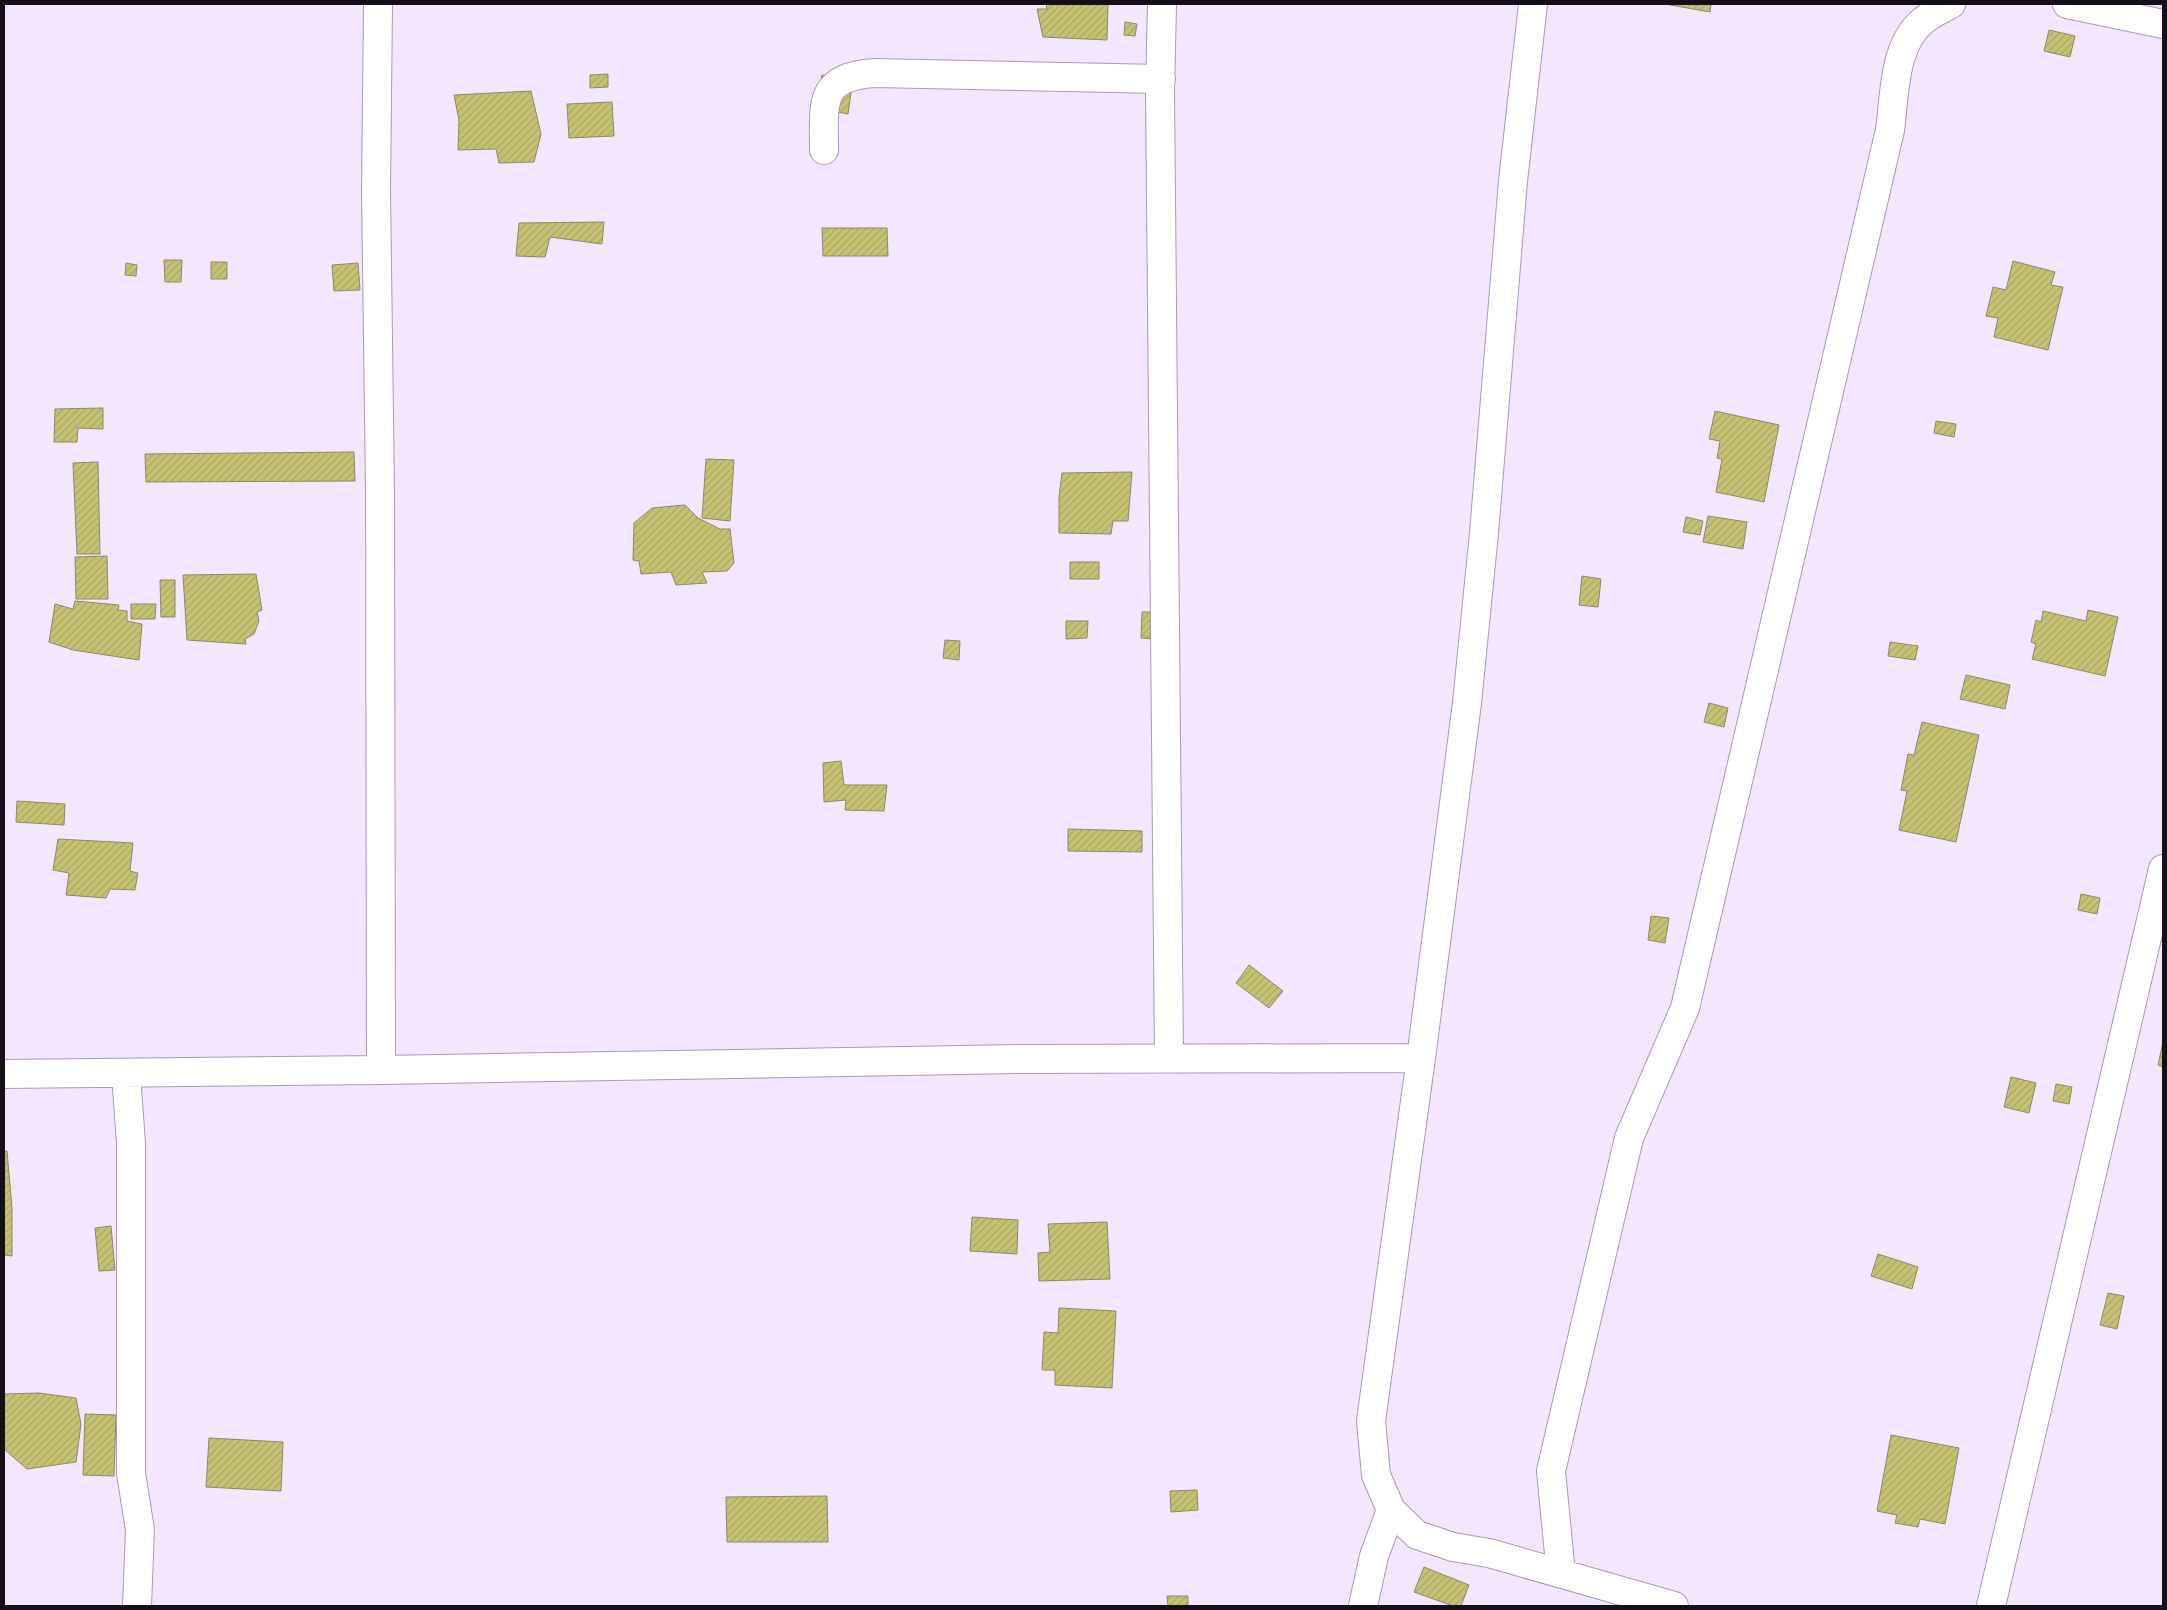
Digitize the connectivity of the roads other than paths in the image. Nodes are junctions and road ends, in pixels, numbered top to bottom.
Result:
1 (378, 4) edge
2 (1162, 4) edge
3 (1532, 4) edge
4 (1914, 4) edge
5 (1951, 4) edge
6 (2067, 4) edge
7 (2163, 24) edge
8 (1908, 39) junction
9 (1161, 79) junction
10 (824, 150) dead end
11 (2163, 869) edge
12 (1169, 1058) junction
13 (1421, 1058) junction
14 (381, 1070) junction
15 (4, 1074) edge
16 (126, 1074) junction
17 (1392, 1510) junction
18 (1561, 1574) junction
19 (137, 1606) edge
20 (1363, 1606) edge
21 (1674, 1606) edge
22 (1991, 1606) edge

1 - 14 street
2 - 9 street
3 - 13 street
4 - 8 street
5 - 8 street
6 - 7 street
8 - 18 street
9 - 10 street
9 - 12 street
11 - 22 street
12 - 13 street
12 - 14 street
13 - 17 street
14 - 16 street
15 - 16 street
16 - 19 street
17 - 18 street
17 - 20 street
18 - 21 street

